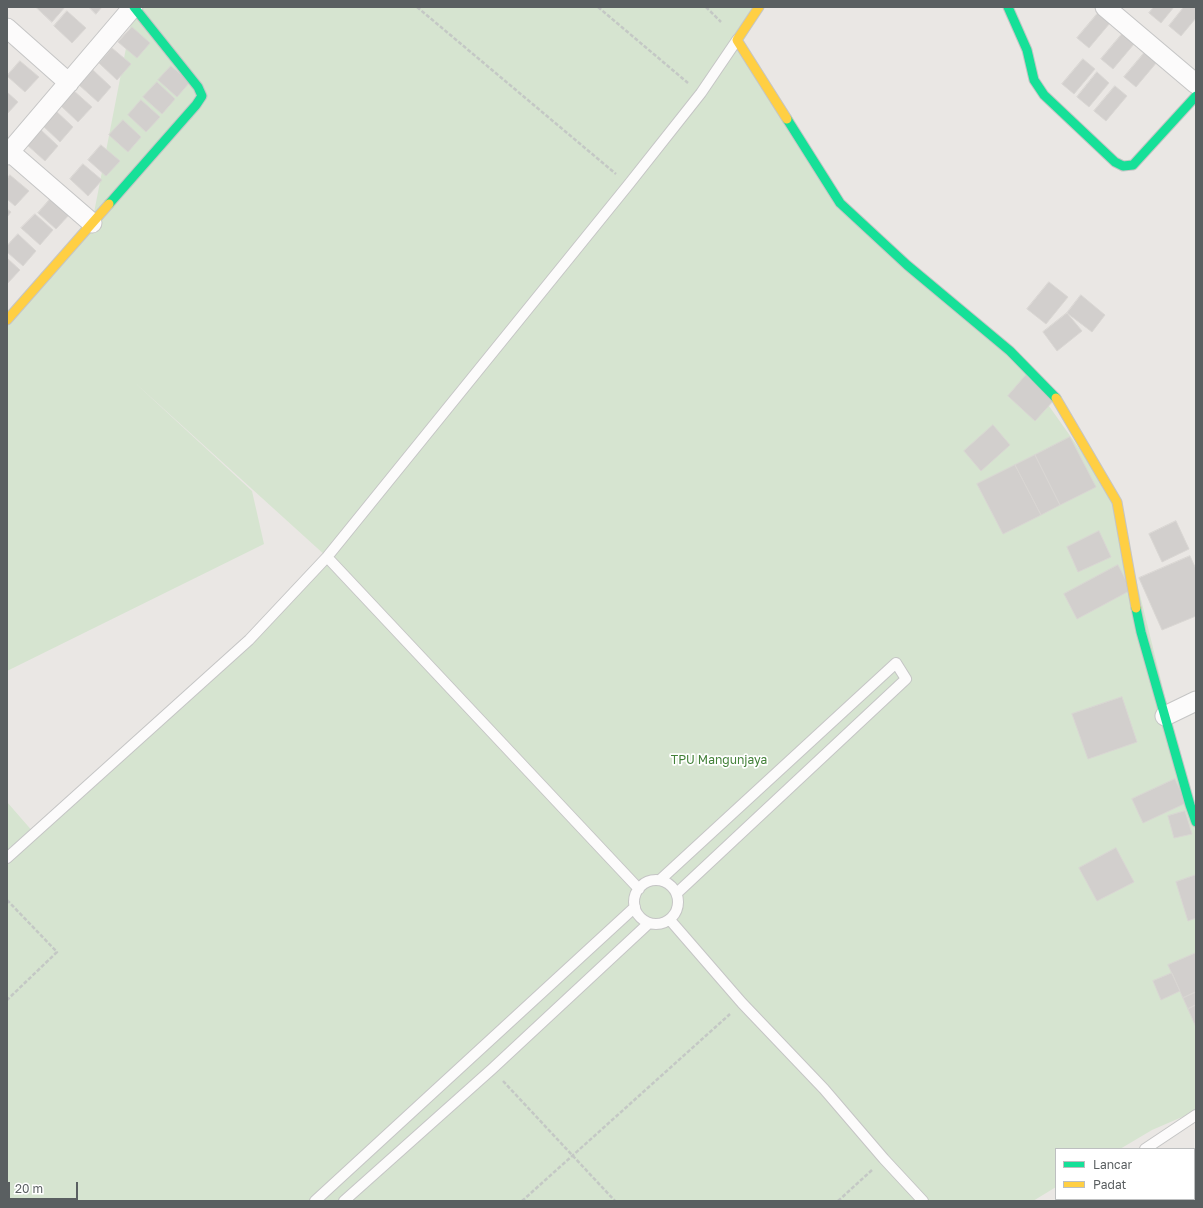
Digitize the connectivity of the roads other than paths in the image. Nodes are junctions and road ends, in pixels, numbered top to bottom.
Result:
1 (134, 7) edge
2 (759, 7) edge
3 (1008, 7) edge
4 (1105, 7) edge
5 (7, 28) edge
6 (737, 40) junction
7 (69, 83) junction
8 (1196, 84) edge
9 (1196, 96) edge
10 (9, 154) edge
11 (92, 223) junction
12 (7, 320) edge
13 (327, 557) junction
14 (1196, 701) edge
15 (1166, 716) junction
16 (1194, 809) edge
17 (7, 858) edge
18 (660, 880) junction
19 (638, 889) junction
20 (676, 893) junction
21 (635, 907) junction
22 (670, 920) junction
23 (649, 923) junction
24 (1196, 1115) edge
25 (1146, 1148) edge
26 (315, 1201) edge
27 (344, 1201) edge
28 (923, 1201) edge

1 - 7 street
1 - 11 street
2 - 6 street
3 - 9 street
4 - 8 street
5 - 7 street
6 - 13 lane
6 - 15 street
7 - 10 street
10 - 11 street
11 - 12 street
13 - 17 lane
13 - 19 lane
14 - 15 street
15 - 16 street
18 - 19 lane
18 - 20 lane
18 - 20 lane
19 - 21 lane
20 - 22 lane
21 - 23 lane
21 - 26 lane
22 - 23 lane
22 - 28 lane
23 - 27 lane
24 - 25 lane

